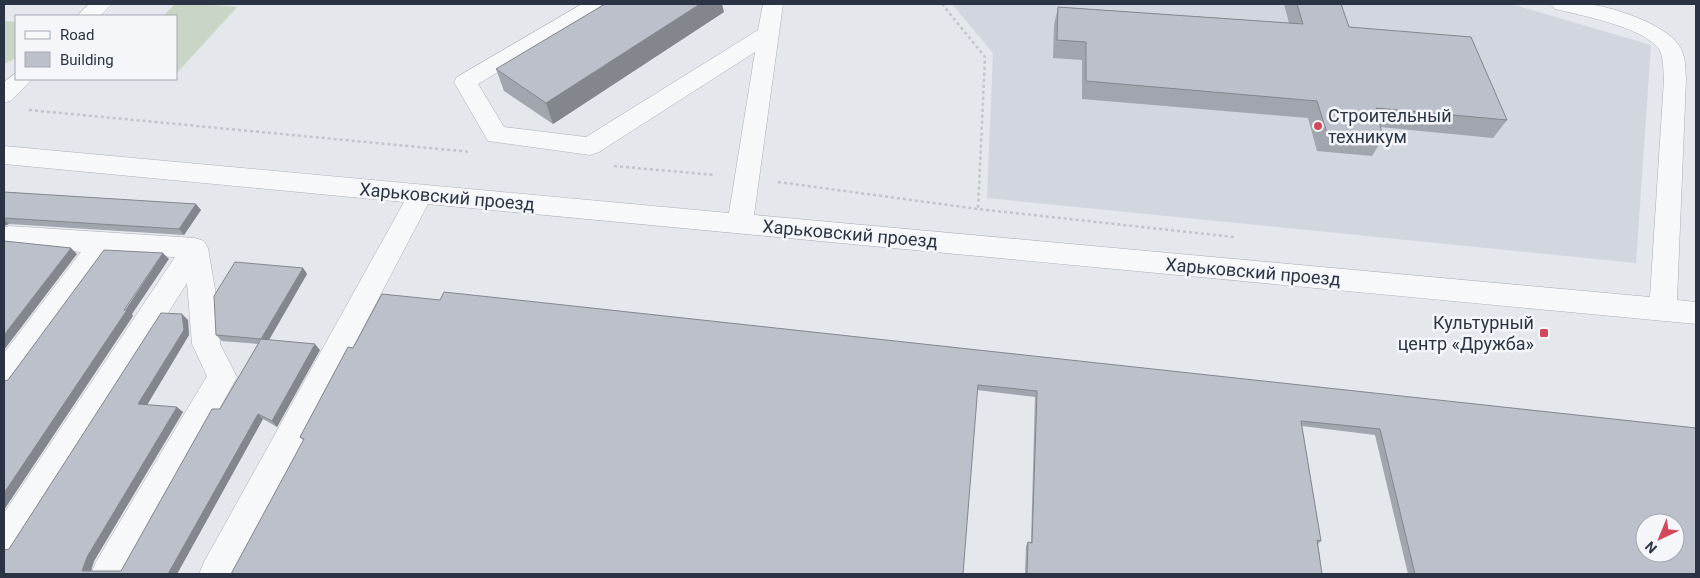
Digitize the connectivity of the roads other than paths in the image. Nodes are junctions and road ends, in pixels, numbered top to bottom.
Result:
1 (101, 4) edge
2 (597, 4) edge
3 (773, 4) edge
4 (1562, 4) edge
5 (89, 15) edge
6 (769, 33) junction
7 (20, 80) edge
8 (1686, 81) edge
9 (4, 95) edge
10 (4, 155) edge
11 (421, 194) junction
12 (740, 224) junction
13 (5, 238) edge
14 (102, 243) junction
15 (195, 248) junction
16 (1663, 310) junction
17 (1696, 313) edge
18 (4, 375) edge
19 (4, 541) edge
20 (108, 574) edge
21 (216, 574) edge

1 - 5 street
2 - 6 street
3 - 6 street
4 - 8 street
6 - 12 street
7 - 9 street
8 - 16 street
10 - 11 street, Харьковский проезд
11 - 12 street, Харьковский проезд
11 - 21 street
12 - 16 street, Харьковский проезд
13 - 14 street
14 - 15 street
14 - 18 street
15 - 19 street
15 - 20 street
16 - 17 street, Харьковский проезд

